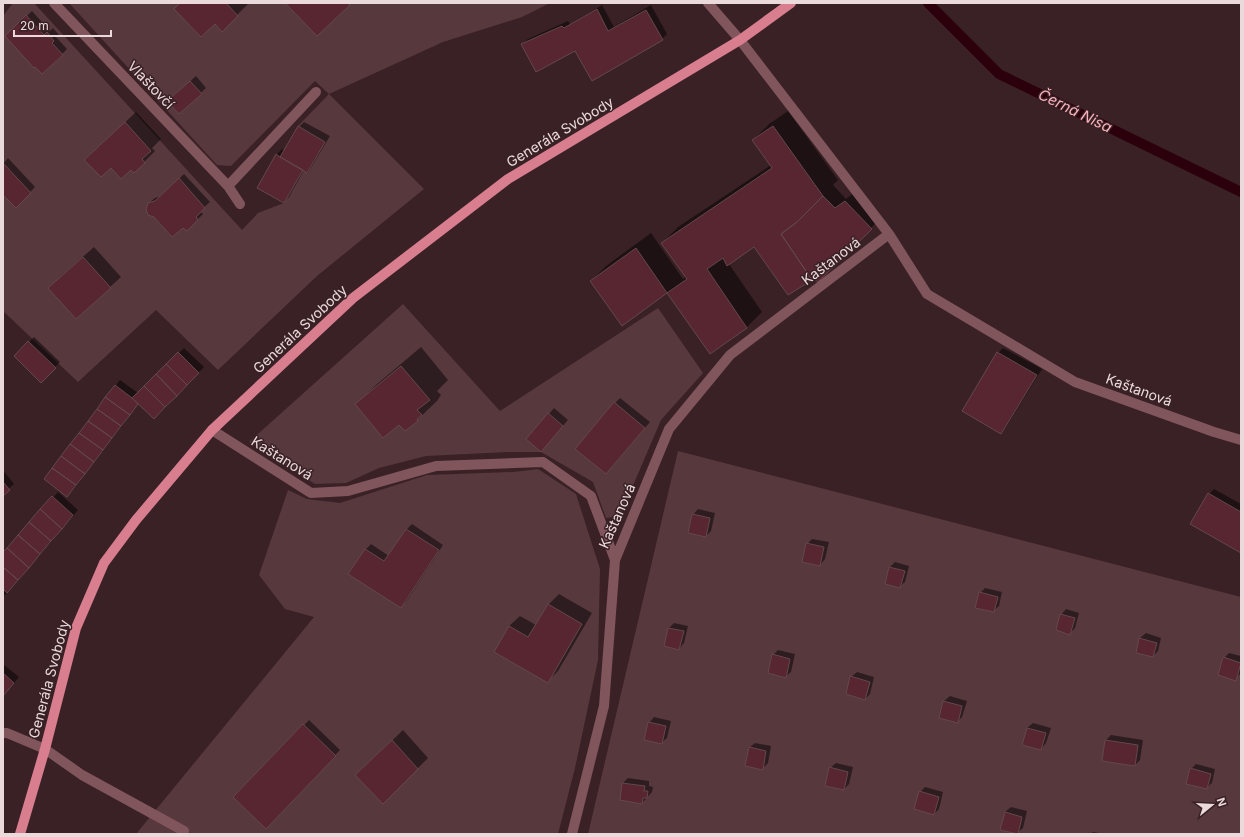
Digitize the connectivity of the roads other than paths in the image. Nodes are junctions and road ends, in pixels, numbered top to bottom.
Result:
1 (54, 3) edge
2 (708, 3) edge
3 (792, 3) edge
4 (740, 40) junction
5 (316, 92) dead end
6 (228, 186) junction
7 (240, 204) dead end
8 (889, 234) junction
9 (212, 430) junction
10 (1241, 440) edge
11 (615, 560) junction
12 (3, 733) edge
13 (45, 750) junction
14 (184, 831) dead end
15 (20, 834) edge
16 (572, 834) edge

1 - 6 street, Vlaštovčí
2 - 4 street, Kaštanová
3 - 4 main road, Generála Svobody
4 - 8 street, Kaštanová
4 - 9 main road, Generála Svobody
5 - 6 street
6 - 7 street, Vlaštovčí
8 - 10 street, Kaštanová
8 - 11 street, Kaštanová
9 - 11 street, Kaštanová
9 - 13 main road, Generála Svobody
11 - 16 street
12 - 13 street
13 - 14 street
13 - 15 main road, Generála Svobody

